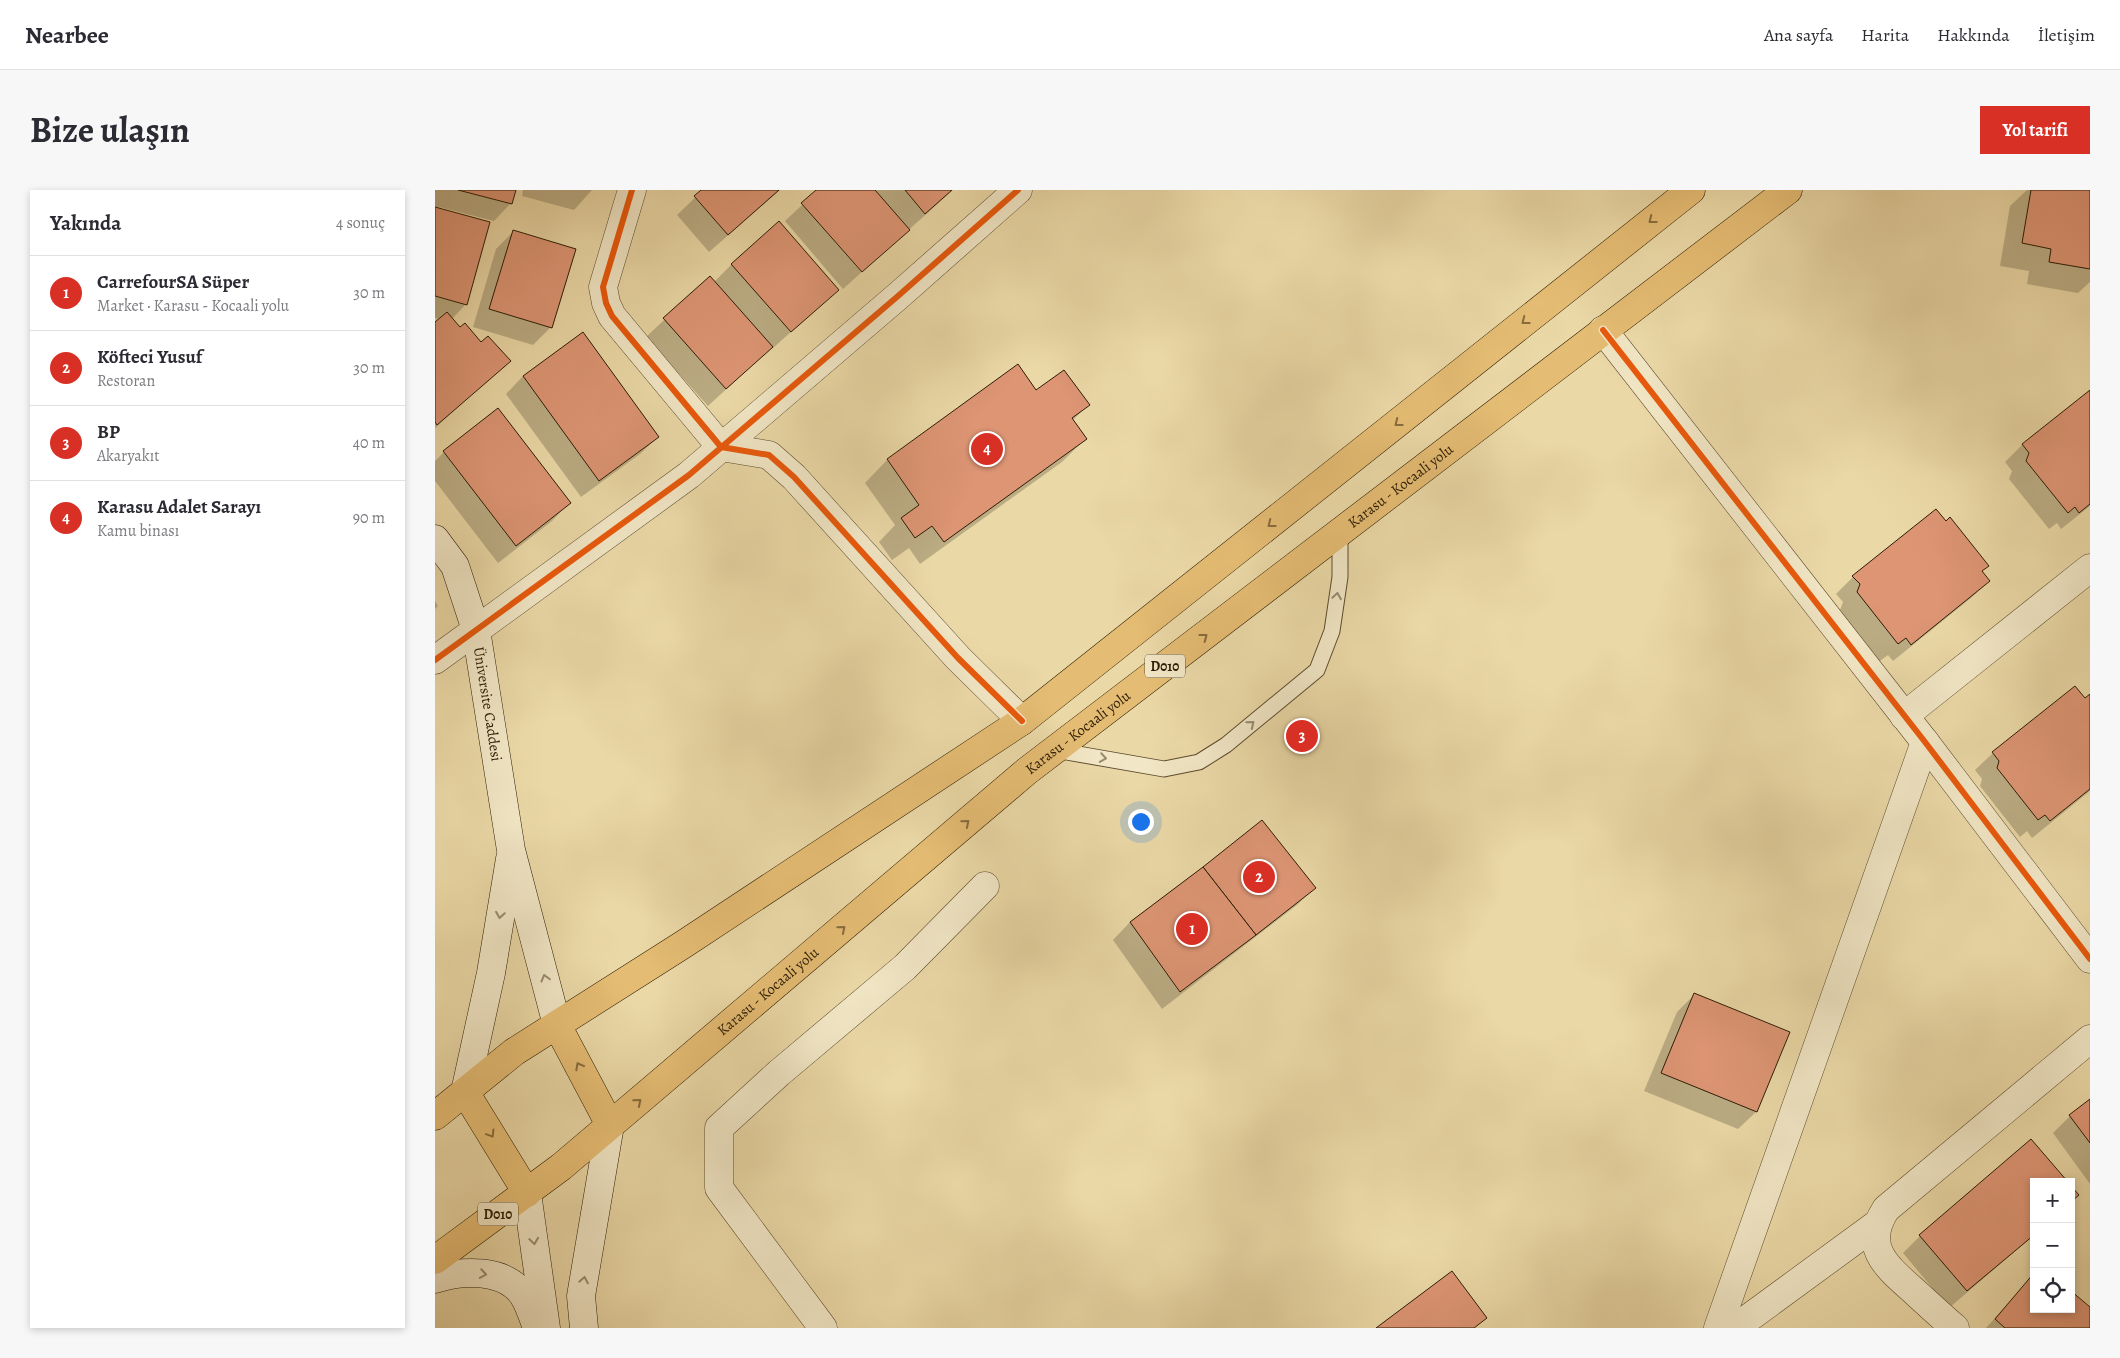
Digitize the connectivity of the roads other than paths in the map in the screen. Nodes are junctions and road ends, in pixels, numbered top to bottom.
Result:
1 (632, 190) edge
2 (1018, 190) edge
3 (1691, 190) edge
4 (1788, 190) edge
5 (1603, 330) junction
6 (721, 447) junction
7 (1340, 532) junction
8 (435, 539) edge
9 (2090, 568) edge
10 (476, 630) junction
11 (435, 660) edge
12 (1904, 716) junction
13 (1022, 720) junction
14 (1925, 742) junction
15 (1055, 750) junction
16 (511, 850) junction
17 (985, 886) dead end
18 (2090, 959) edge
19 (557, 1025) junction
20 (2090, 1039) edge
21 (465, 1092) junction
22 (435, 1116) edge
23 (610, 1125) junction
24 (527, 1193) junction
25 (1877, 1224) junction
26 (435, 1260) edge
27 (435, 1278) edge
28 (537, 1328) edge
29 (546, 1328) edge
30 (584, 1328) edge
31 (823, 1328) edge
32 (1718, 1328) edge
33 (1735, 1328) edge
34 (1955, 1328) edge

1 - 6 street
2 - 6 street
3 -> 13 highway
4 - 5 highway, Karasu - Kocaali yolu / D010
5 - 7 highway, Karasu - Kocaali yolu / D010
5 - 12 street
6 - 10 street
6 - 13 street
15 -> 7 highway, Karasu - Kocaali yolu / D010
15 -> 7 lane
8 - 10 street, Üniversite Caddesi
9 - 12 street
10 - 11 street
10 - 16 street, Üniversite Caddesi
12 - 14 street
13 - 19 highway
14 - 18 street
14 - 32 street
23 -> 15 highway, Karasu - Kocaali yolu / D010
19 -> 16 street
16 -> 21 street
17 - 31 street
19 - 21 highway
23 -> 19 highway
20 - 25 street
21 - 22 highway
21 -> 24 highway
23 - 24 highway, Karasu - Kocaali yolu / D010
30 -> 23 street
24 - 26 highway, Karasu - Kocaali yolu / D010
24 -> 29 street
25 - 33 street
25 - 34 street
27 -> 28 street

